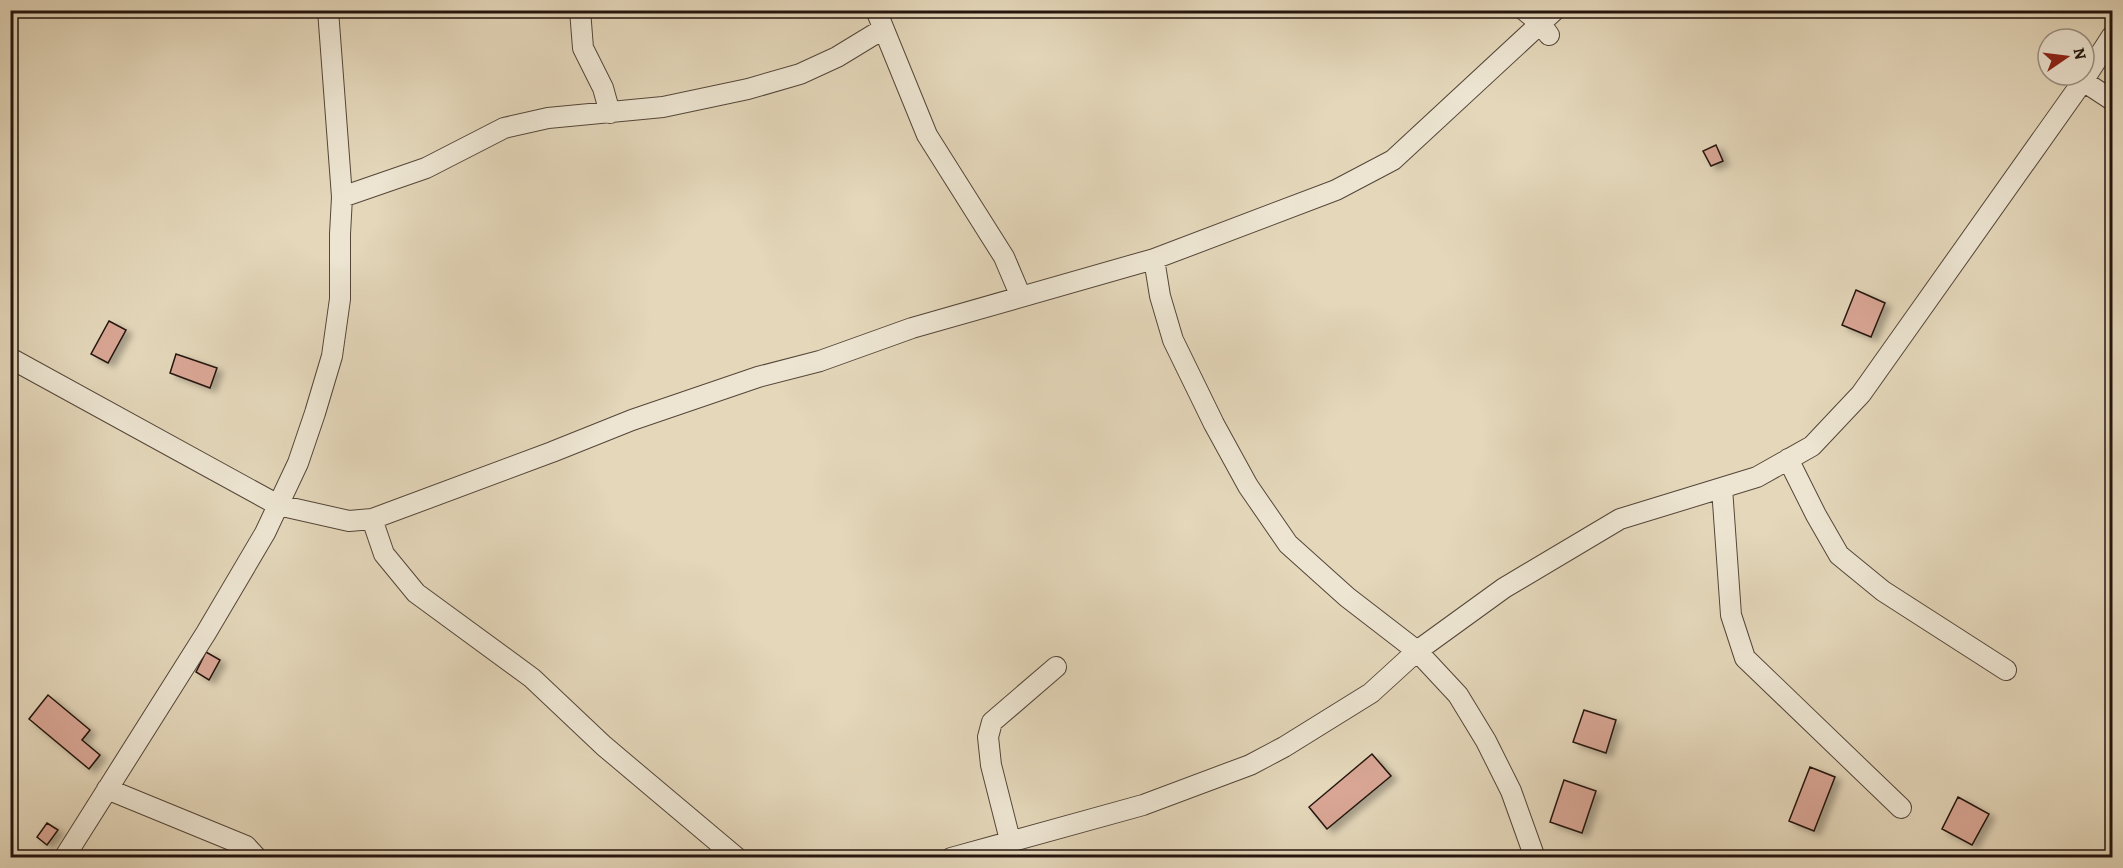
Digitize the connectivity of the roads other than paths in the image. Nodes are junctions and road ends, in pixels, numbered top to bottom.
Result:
1 (328, 10) edge
2 (580, 10) edge
3 (1524, 10) edge
4 (879, 20) edge
5 (1548, 23) edge
6 (2112, 36) edge
7 (2096, 61) edge
8 (2079, 87) edge
9 (2092, 87) edge
10 (2112, 100) edge
11 (610, 113) junction
12 (342, 197) junction
13 (1154, 259) junction
14 (1021, 297) junction
15 (10, 358) edge
16 (1788, 459) junction
17 (1722, 488) junction
18 (278, 505) junction
19 (372, 519) junction
20 (1417, 651) junction
21 (1056, 667) dead end
22 (2006, 670) dead end
23 (106, 789) junction
24 (1901, 808) dead end
25 (1010, 840) junction
26 (64, 858) edge
27 (257, 858) edge
28 (737, 858) edge
29 (951, 858) edge
30 (1535, 858) edge

1 - 12 street
2 - 11 street
3 - 5 street
4 - 11 street
4 - 14 street
5 - 13 street
6 - 7 street
8 - 16 street
9 - 10 street
11 - 12 street
12 - 18 street
13 - 14 street
13 - 20 street
14 - 19 street
15 - 18 street
16 - 17 street
16 - 22 street
17 - 20 street
17 - 24 street
18 - 19 street
18 - 23 street
19 - 28 street
20 - 25 street
20 - 30 street
21 - 25 street
23 - 26 street
23 - 27 street
25 - 29 street

